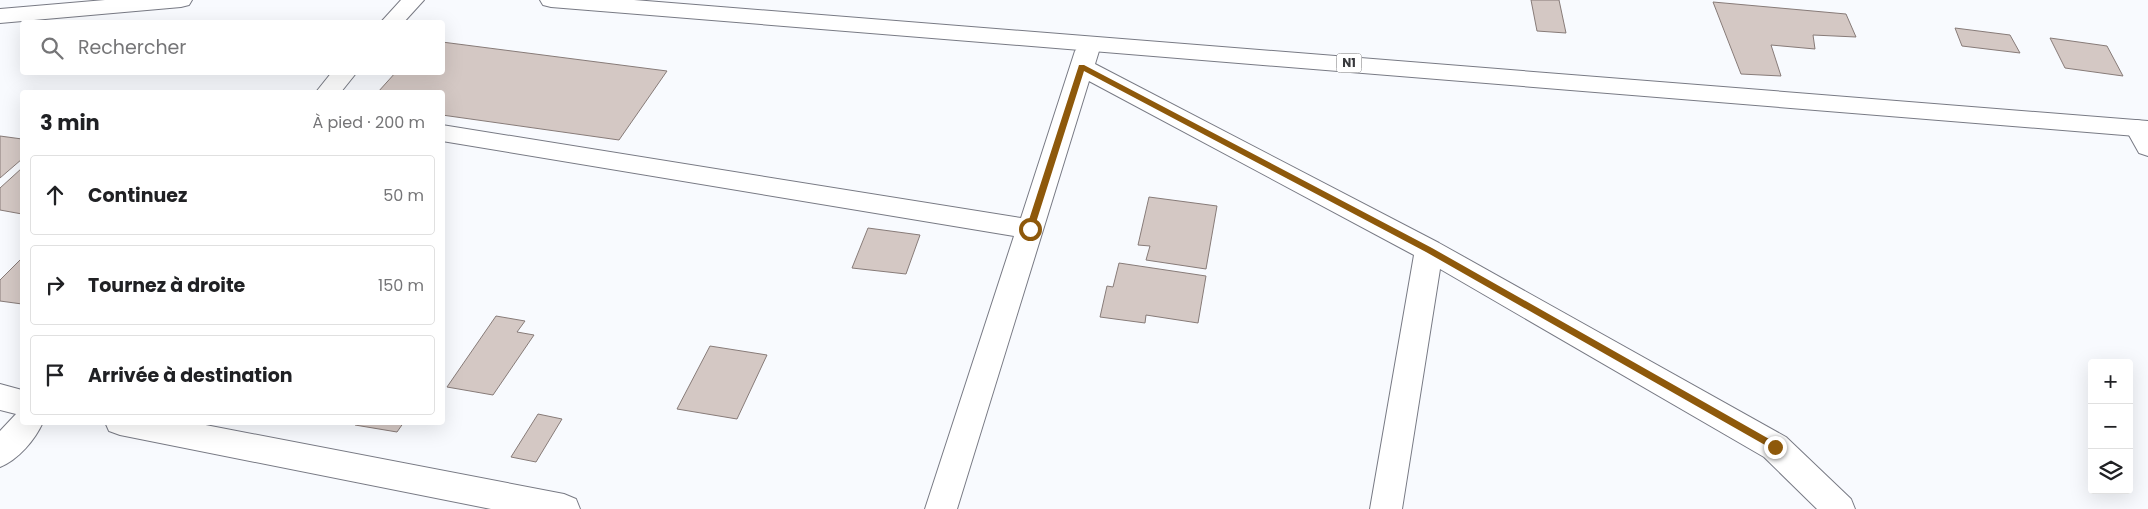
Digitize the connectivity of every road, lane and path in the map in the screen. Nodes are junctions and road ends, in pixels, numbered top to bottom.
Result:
1 (181, 0) edge
2 (413, 0) edge
3 (551, 0) edge
4 (0, 16) edge
5 (394, 20) edge
6 (1086, 54) junction
7 (343, 75) edge
8 (330, 90) edge
9 (445, 133) edge
10 (2144, 135) edge
11 (1030, 229) junction
12 (1429, 250) junction
13 (0, 397) edge
14 (20, 402) edge
15 (25, 425) edge
16 (135, 425) edge
17 (0, 453) edge
18 (564, 509) edge
19 (941, 509) edge
20 (1386, 509) edge
21 (1839, 509) edge

1 - 4 main road
2 - 5 main road
3 - 6 main road, N1
6 - 10 main road, N1
6 - 11 main road
6 - 12 main road
7 - 8 main road
9 - 11 main road
11 - 19 main road
12 - 20 main road
12 - 21 main road
13 - 14 main road
15 - 17 main road
16 - 18 main road

